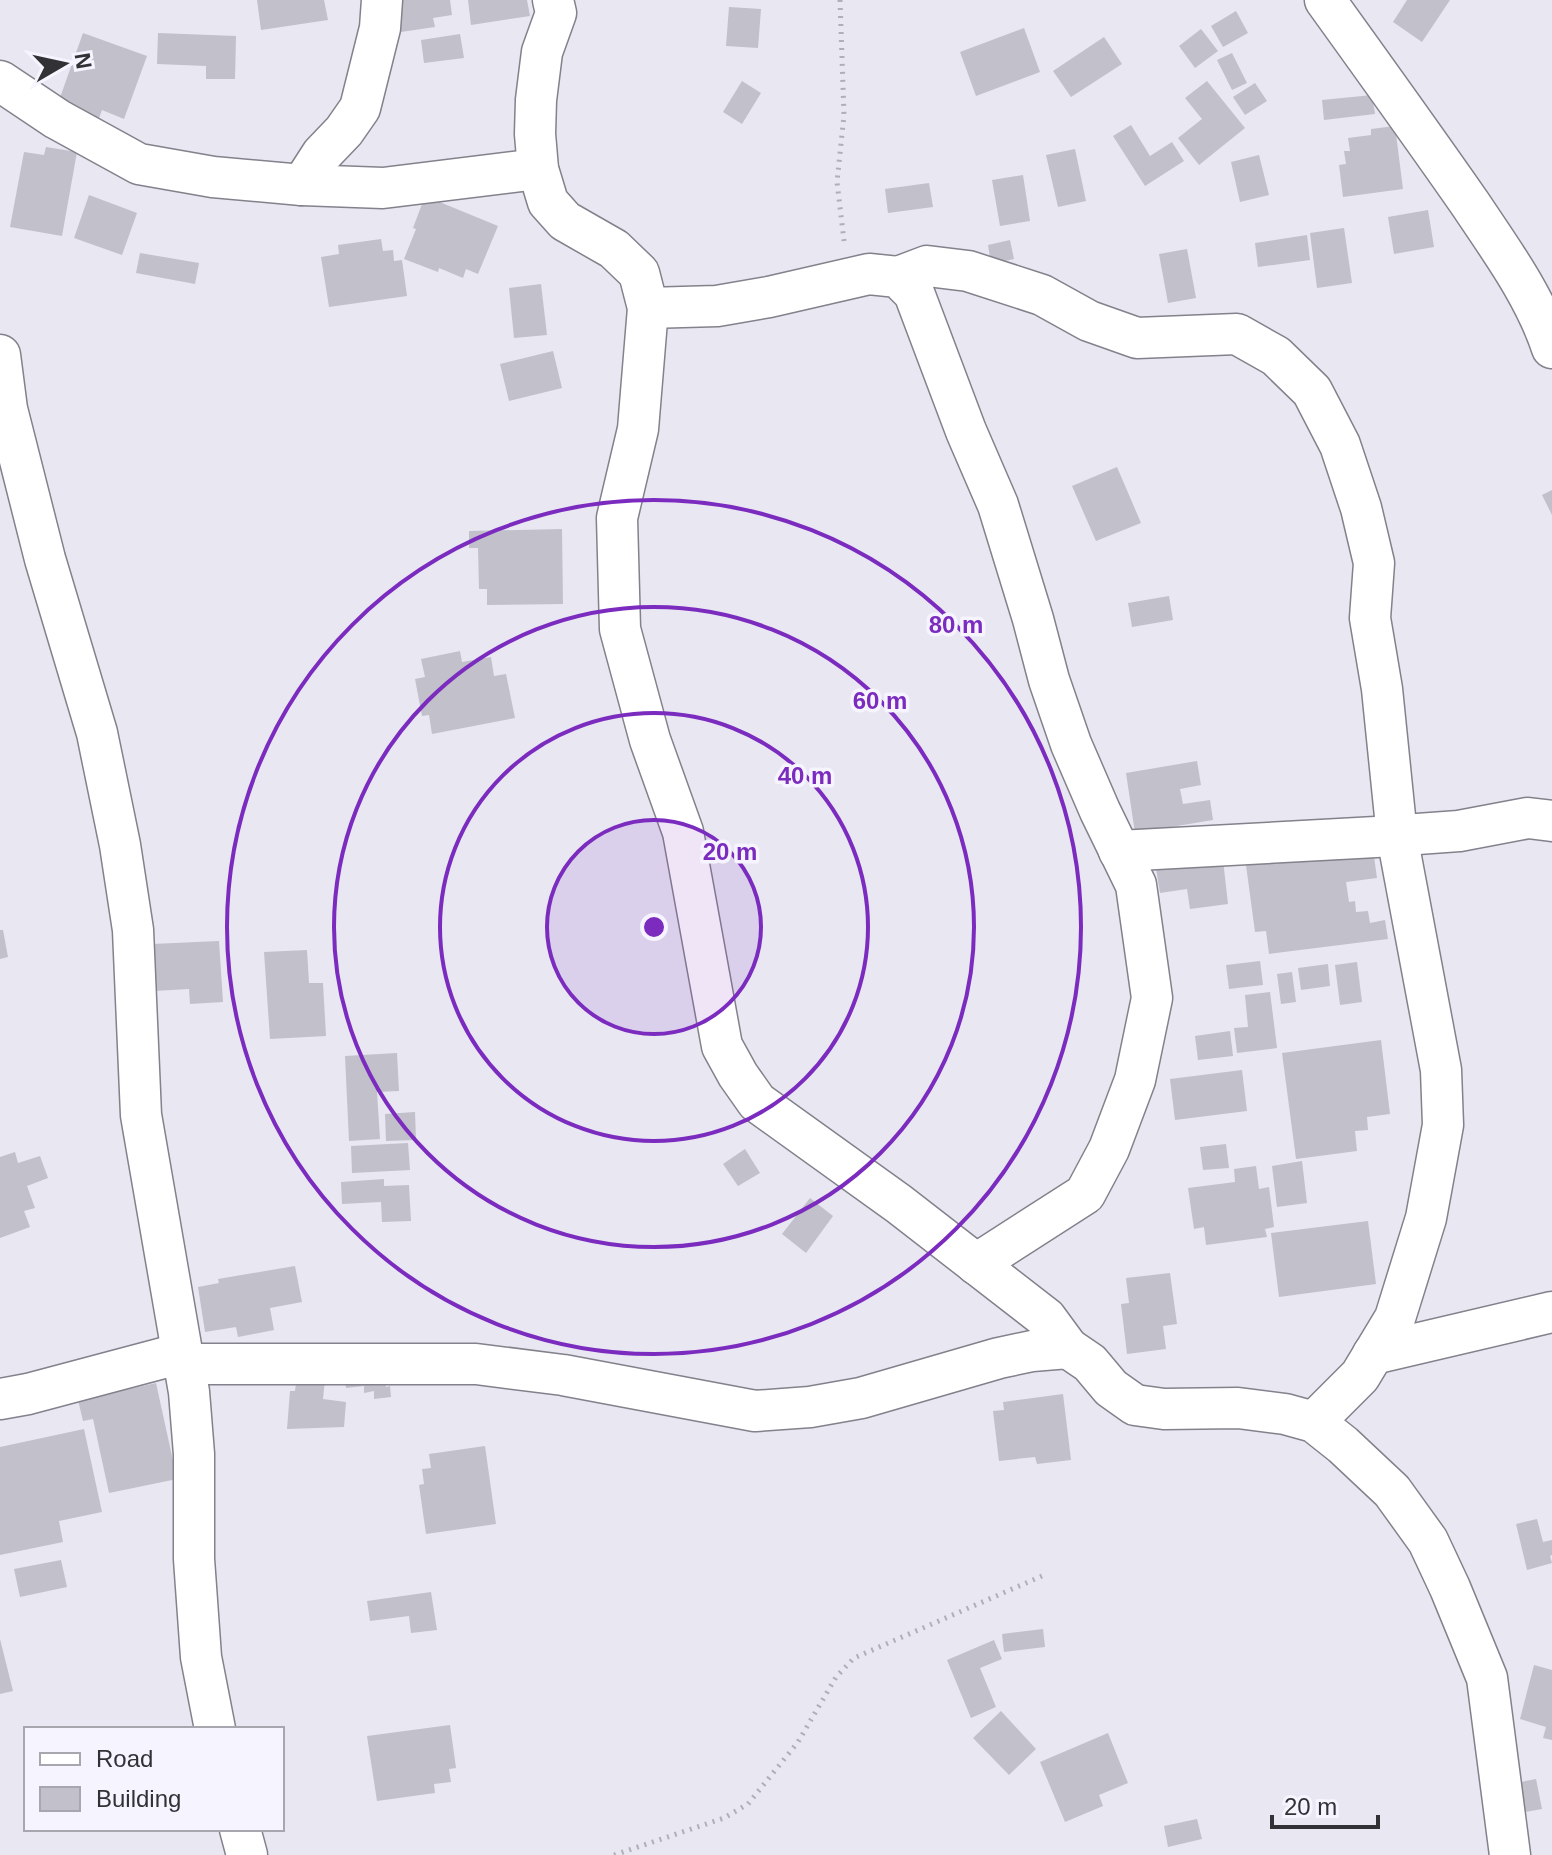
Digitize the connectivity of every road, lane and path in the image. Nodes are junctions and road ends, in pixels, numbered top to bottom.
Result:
1 (382, 0) edge
2 (553, 0) edge
3 (840, 0) edge
4 (1325, 0) edge
5 (0, 81) edge
6 (538, 169) junction
7 (302, 185) junction
8 (898, 277) junction
9 (848, 278) junction
10 (648, 308) junction
11 (1552, 348) edge
12 (0, 355) edge
13 (1552, 821) edge
14 (1397, 836) junction
15 (1119, 851) junction
16 (976, 1264) junction
17 (1552, 1312) edge
18 (1068, 1348) junction
19 (1373, 1354) junction
20 (183, 1358) junction
21 (0, 1399) edge
22 (1314, 1422) junction
23 (1042, 1576) dead end
24 (215, 1727) edge
25 (241, 1831) edge
26 (247, 1855) edge
27 (614, 1855) edge
28 (1510, 1855) edge

1 - 7 street
2 - 6 street
3 - 9 path
4 - 11 street
5 - 7 street
6 - 7 street
6 - 10 street
8 - 9 street
8 - 14 street
8 - 15 street
9 - 10 street
10 - 16 street
12 - 20 street
13 - 14 street
14 - 15 street
14 - 19 street
15 - 16 street
16 - 18 street
17 - 19 street
18 - 20 street
18 - 22 street
19 - 22 street
20 - 21 street
20 - 24 street
22 - 28 street
23 - 27 path
25 - 26 street

